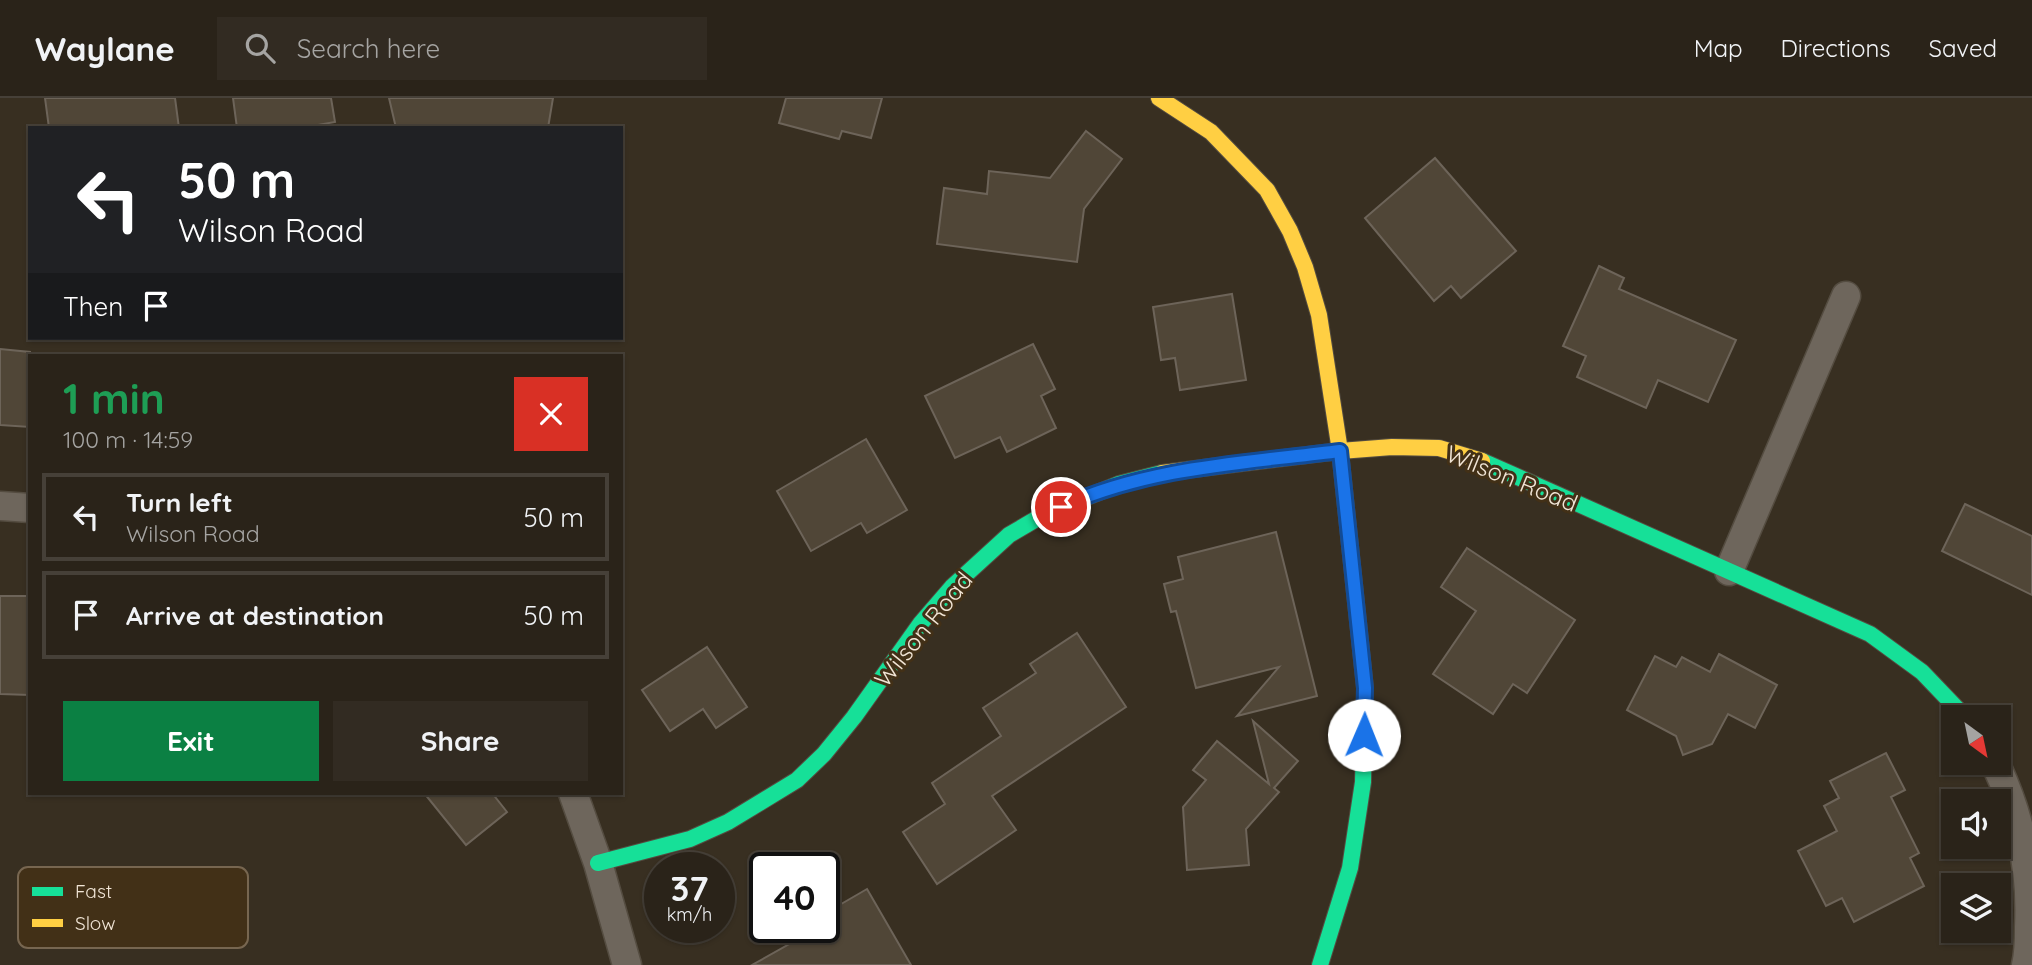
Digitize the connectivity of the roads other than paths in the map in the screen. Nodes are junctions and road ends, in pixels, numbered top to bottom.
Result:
1 (1159, 98) edge
2 (1846, 296) dead end
3 (1340, 451) junction
4 (0, 506) edge
5 (28, 508) edge
6 (1729, 571) junction
7 (1955, 705) edge
8 (2001, 775) edge
9 (574, 795) edge
10 (598, 863) junction
11 (627, 965) edge
12 (1320, 965) edge
13 (2026, 965) edge

1 - 3 street
2 - 6 street
3 - 6 street, Wilson Road
3 - 10 street, Wilson Road
3 - 12 street
4 - 5 street
6 - 7 street, Wilson Road
8 - 13 street
9 - 10 street
10 - 11 street

